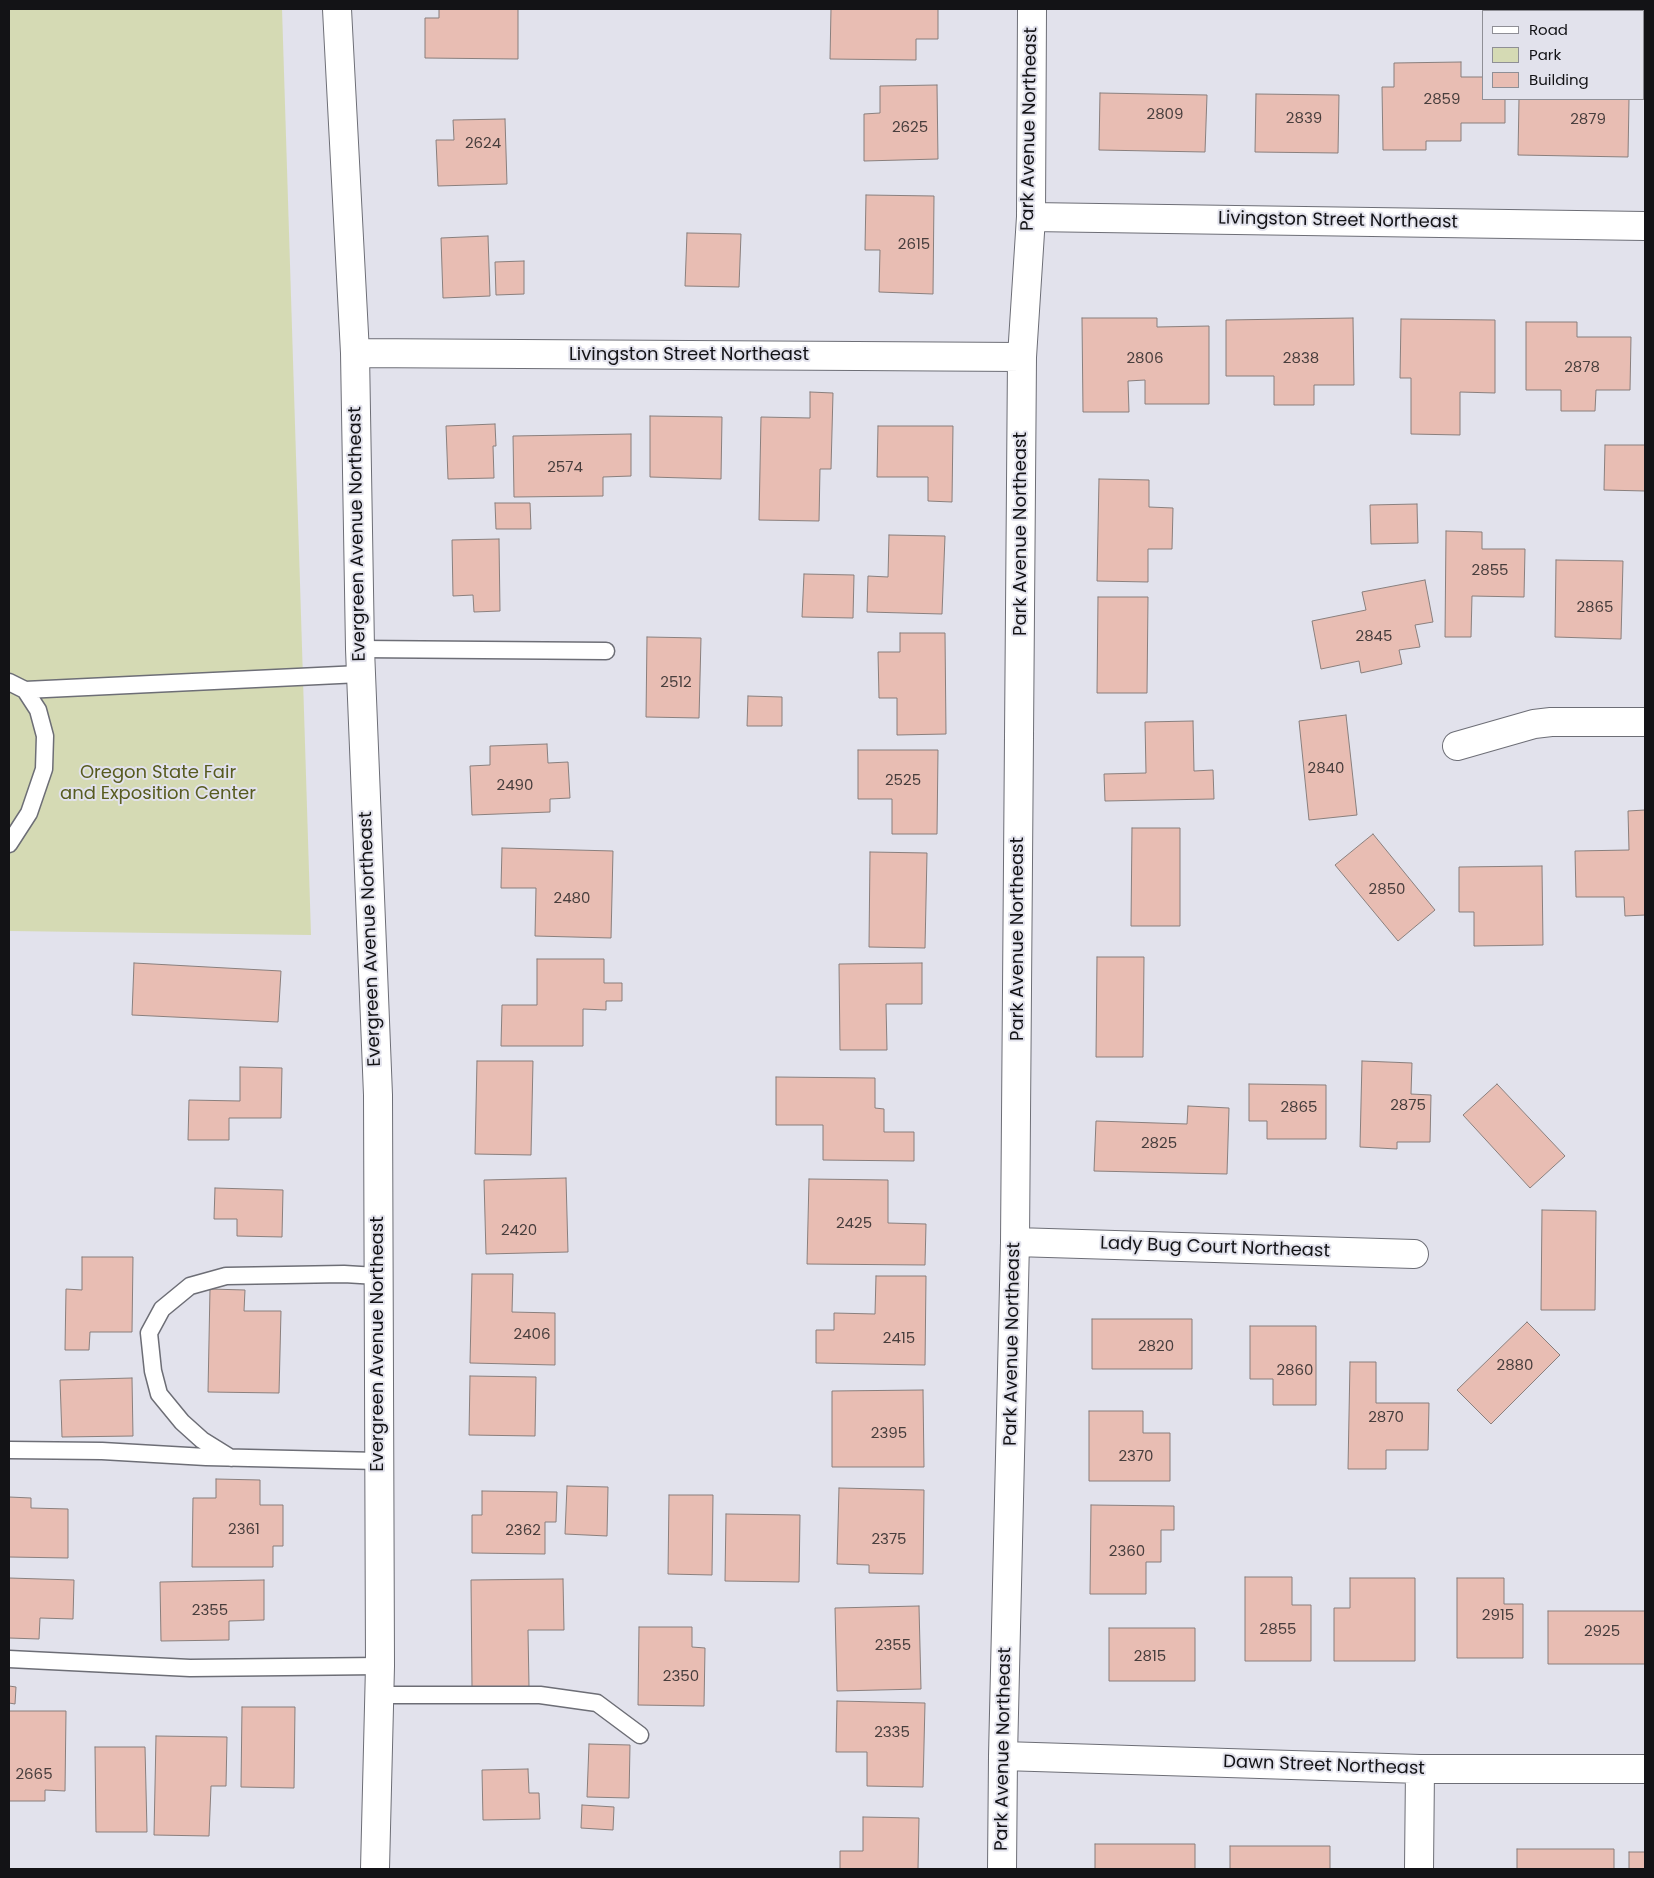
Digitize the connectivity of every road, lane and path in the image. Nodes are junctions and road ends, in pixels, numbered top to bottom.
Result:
1 (337, 9) edge
2 (1032, 9) edge
3 (1031, 217) junction
4 (1645, 226) edge
5 (356, 353) junction
6 (1022, 358) junction
7 (606, 651) dead end
8 (360, 662) junction
9 (9, 682) edge
10 (25, 690) junction
11 (1645, 722) edge
12 (1457, 746) dead end
13 (9, 844) edge
14 (1015, 1242) junction
15 (1414, 1254) dead end
16 (377, 1276) junction
17 (9, 1450) edge
18 (231, 1458) junction
19 (378, 1461) junction
20 (9, 1659) edge
21 (380, 1666) junction
22 (379, 1695) junction
23 (640, 1734) dead end
24 (1003, 1756) junction
25 (1420, 1769) junction
26 (1645, 1769) edge
27 (375, 1869) edge
28 (1002, 1869) edge
29 (1420, 1869) edge

1 - 5 street, Evergreen Avenue Northeast
2 - 3 street, Park Avenue Northeast
3 - 4 street, Livingston Street Northeast
3 - 6 street, Park Avenue Northeast
5 - 6 street, Livingston Street Northeast
5 - 8 street, Evergreen Avenue Northeast
6 - 14 street, Park Avenue Northeast
7 - 8 lane
8 - 10 lane
8 - 16 street, Evergreen Avenue Northeast
9 - 10 lane
10 - 13 lane
11 - 12 street
14 - 15 street, Lady Bug Court Northeast
14 - 24 street, Park Avenue Northeast
16 - 18 lane
16 - 19 street, Evergreen Avenue Northeast
17 - 18 lane
18 - 19 lane
19 - 21 street, Evergreen Avenue Northeast
20 - 21 lane
21 - 22 street, Evergreen Avenue Northeast
22 - 23 lane
22 - 27 street, Evergreen Avenue Northeast
24 - 25 street, Dawn Street Northeast
24 - 28 street, Park Avenue Northeast
25 - 26 street, Dawn Street Northeast
25 - 29 street

